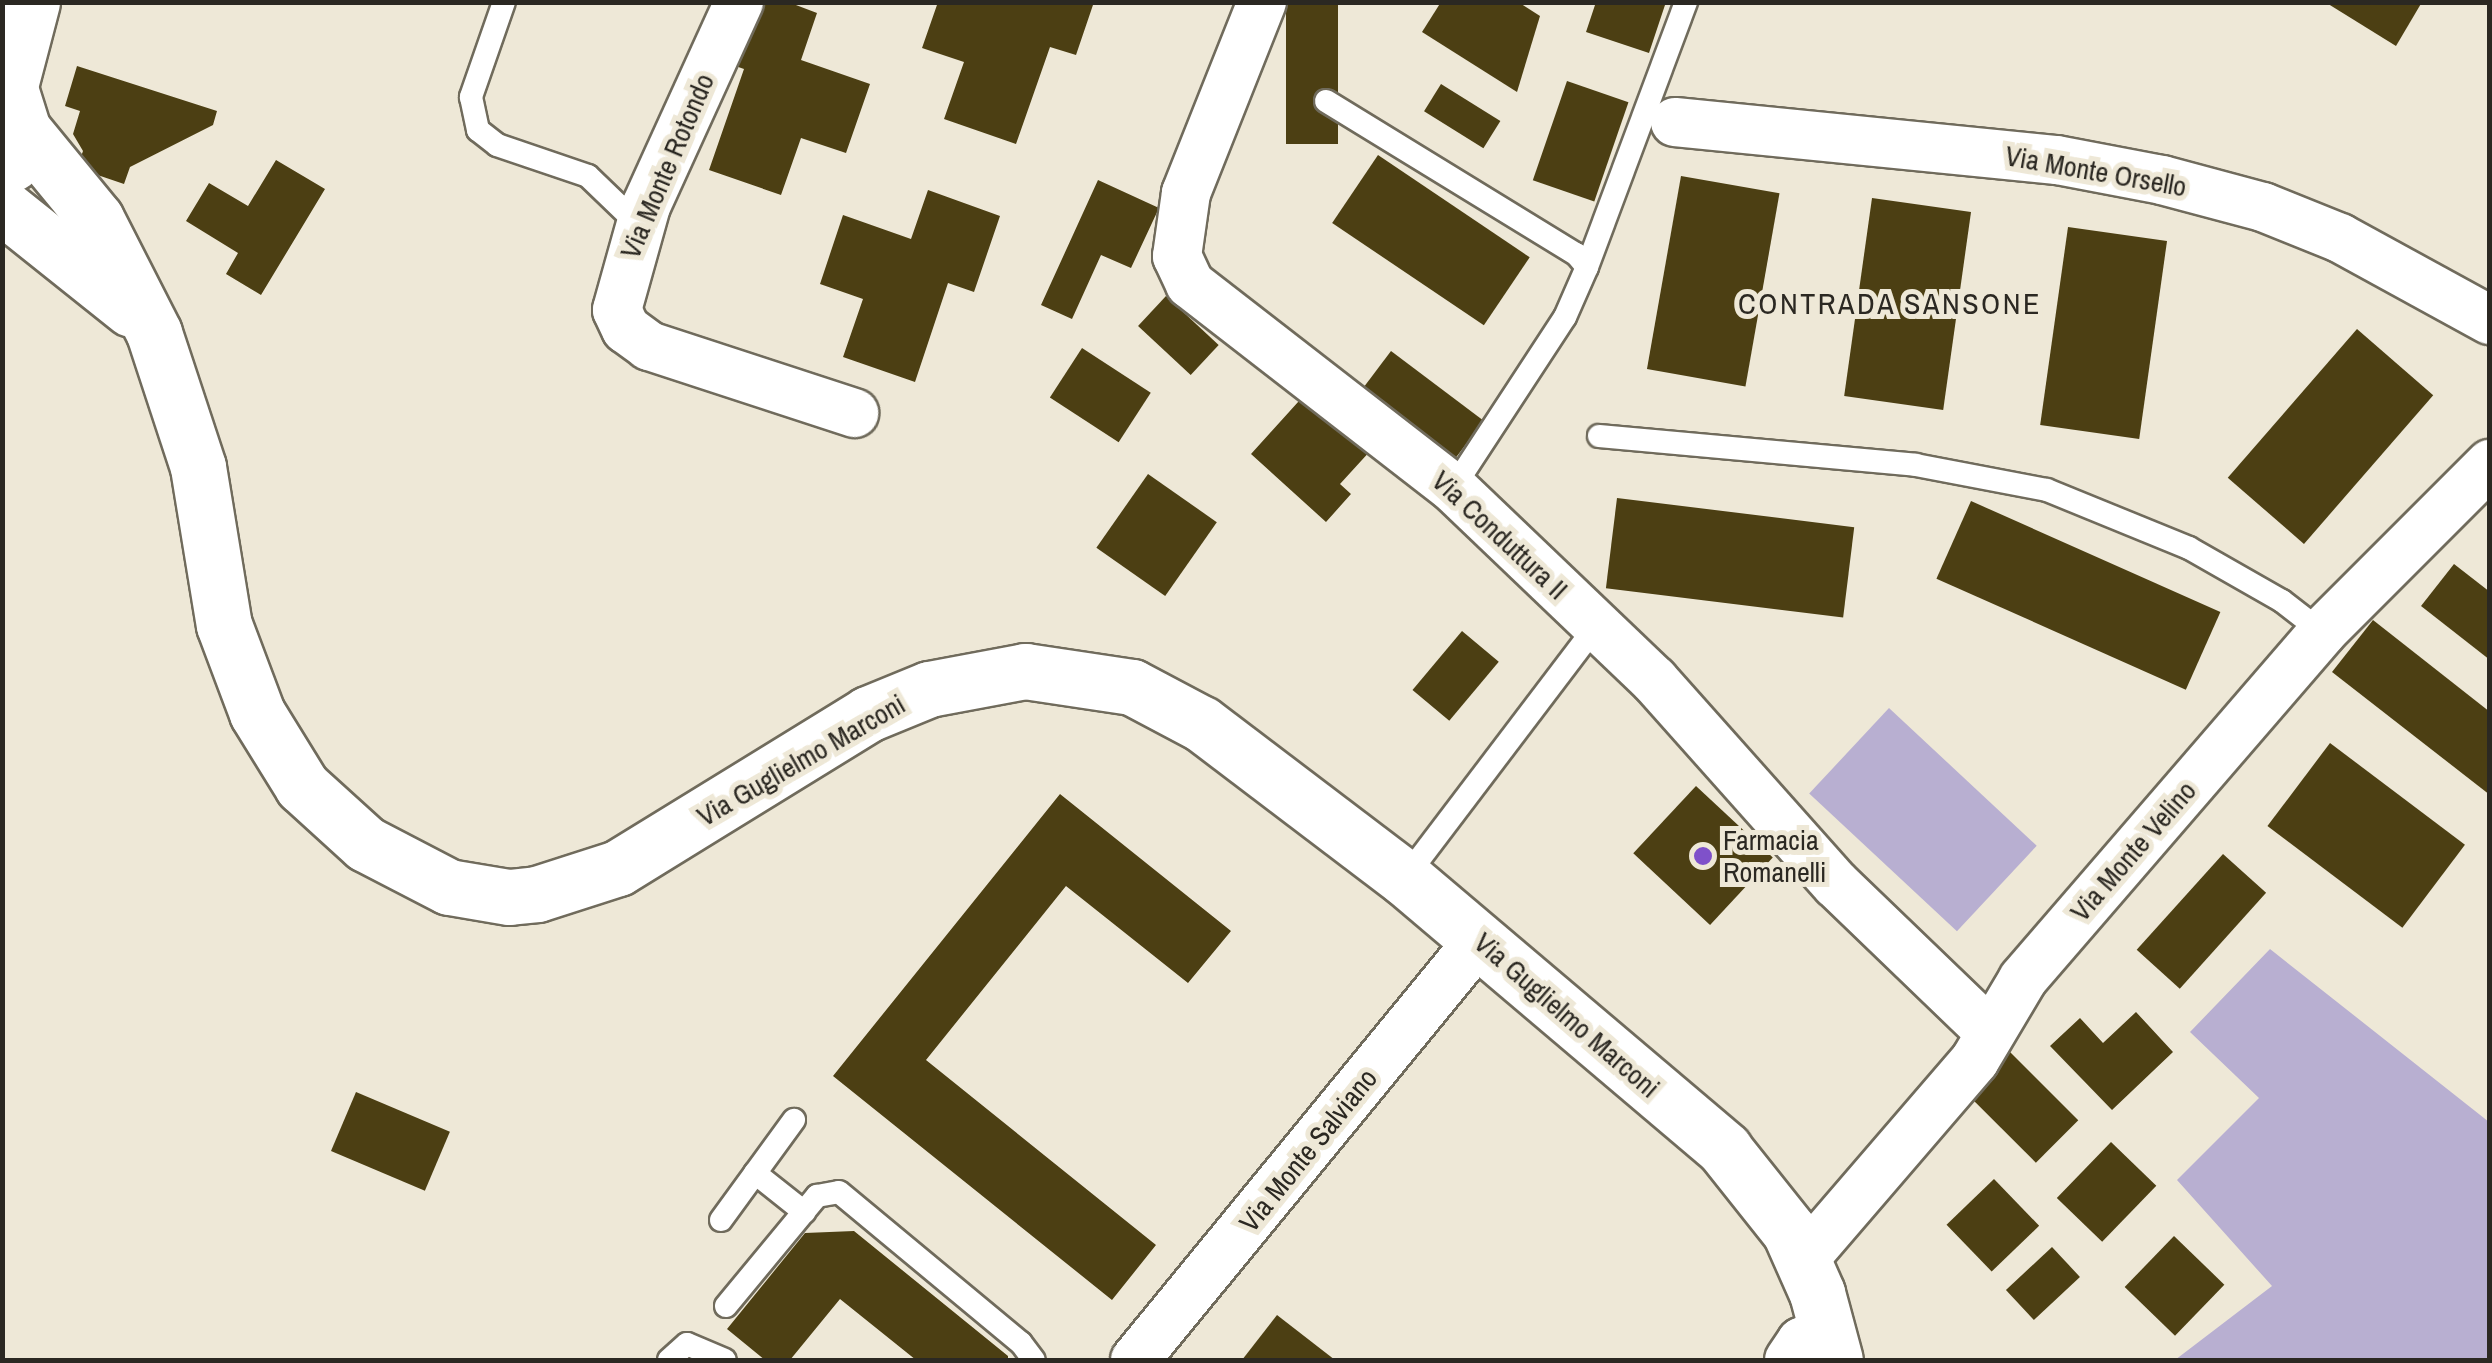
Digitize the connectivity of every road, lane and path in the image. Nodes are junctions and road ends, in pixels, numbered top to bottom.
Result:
1 (32, 2) edge
2 (504, 2) edge
3 (739, 2) edge
4 (1262, 2) edge
5 (1686, 2) edge
6 (1326, 101) dead end
7 (10, 112) edge
8 (1675, 122) dead end
9 (2, 206) edge
10 (639, 225) junction
11 (1587, 267) junction
12 (2490, 320) edge
13 (154, 333) junction
14 (854, 413) dead end
15 (1598, 436) dead end
16 (2490, 464) edge
17 (1452, 488) junction
18 (1598, 625) junction
19 (2322, 632) junction
20 (1405, 878) junction
21 (1480, 939) junction
22 (1990, 1032) junction
23 (794, 1120) dead end
24 (755, 1173) junction
25 (804, 1212) junction
26 (721, 1220) dead end
27 (1804, 1259) junction
28 (726, 1306) dead end
29 (1817, 1350) edge
30 (670, 1360) edge
31 (724, 1360) edge
32 (1034, 1360) edge
33 (1135, 1360) edge

1 - 7 main road
2 - 10 lane
3 - 10 street, Via Monte Rotondo
4 - 17 street, Via Conduttura II
5 - 11 lane
6 - 11 lane
7 - 13 main road, Via Guglielmo Marconi
8 - 12 street, Via Monte Orsello
9 - 13 main road
10 - 14 street, Via Monte Rotondo
11 - 17 lane
13 - 20 main road, Via Guglielmo Marconi
15 - 19 lane
16 - 19 street, Via Monte Velino
17 - 18 street, Via Conduttura II
18 - 20 lane
18 - 22 street, Via Conduttura II
19 - 22 street, Via Monte Velino
20 - 21 main road, Via Guglielmo Marconi
21 - 27 main road, Via Guglielmo Marconi
21 - 33 street, Via Monte Salviano
22 - 27 street, Via Monte Velino
23 - 24 lane
24 - 25 lane
24 - 26 lane
25 - 28 lane
25 - 32 lane
27 - 29 main road, Via Guglielmo Marconi
30 - 31 lane

